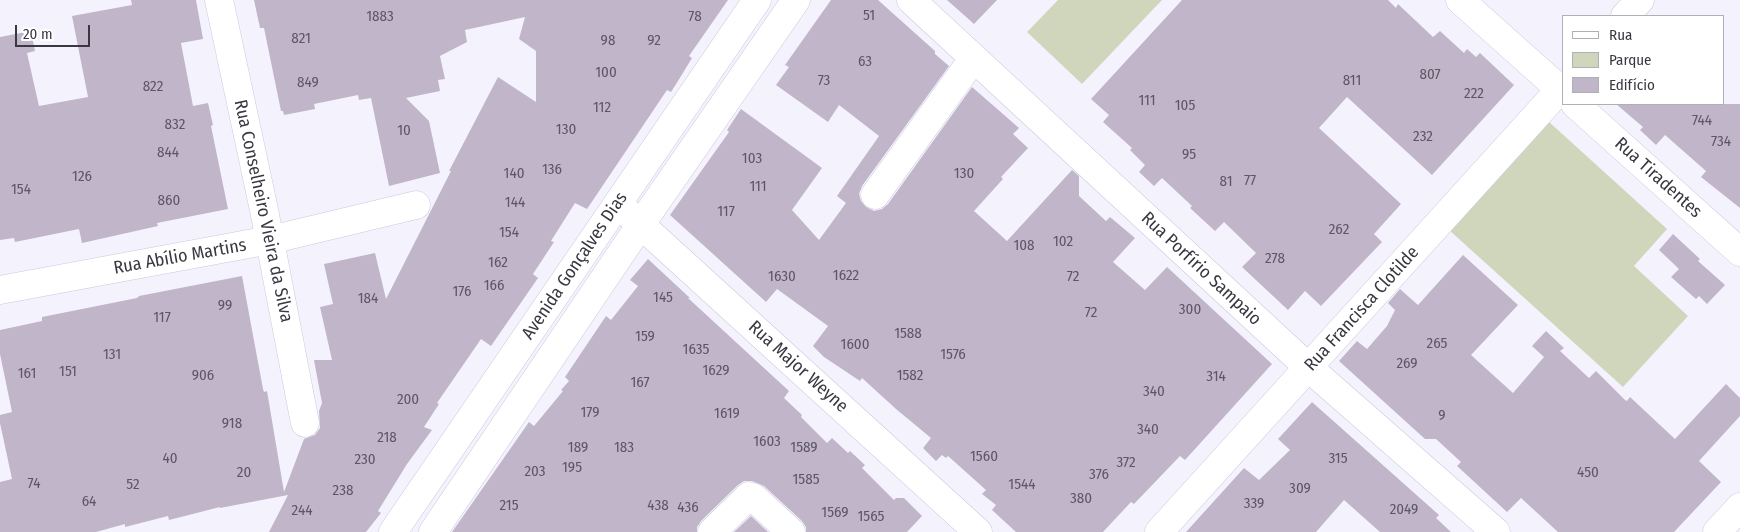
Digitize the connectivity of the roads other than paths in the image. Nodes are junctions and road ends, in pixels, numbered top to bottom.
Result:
1 (218, 0) edge
2 (757, 0) edge
3 (796, 0) edge
4 (911, 0) edge
5 (1460, 0) edge
6 (1640, 0) edge
7 (1626, 15) edge
8 (973, 59) junction
9 (1562, 89) edge
10 (1562, 97) edge
11 (1579, 105) edge
12 (875, 195) dead end
13 (618, 204) junction
14 (416, 205) dead end
15 (641, 224) junction
16 (270, 240) junction
17 (1740, 252) edge
18 (0, 290) edge
19 (1309, 368) junction
20 (305, 423) dead end
21 (1740, 507) edge
22 (393, 532) edge
23 (433, 532) edge
24 (712, 532) edge
25 (792, 532) edge
26 (978, 532) edge
27 (1159, 532) edge
28 (1496, 532) edge
29 (1716, 532) edge

1 - 16 street, Rua Conselheiro Vieira da Silva
2 - 13 street, Avenida Gonçalves Dias
3 - 15 street, Avenida Gonçalves Dias
4 - 8 street, Rua Porfírio Sampaio
5 - 9 street, Rua Tiradentes
6 - 7 street
8 - 12 street
8 - 19 street, Rua Porfírio Sampaio
10 - 19 street, Rua Francisca Clotilde
11 - 17 street, Rua Tiradentes
13 - 15 street, Rua Major Weyne
13 - 22 street, Avenida Gonçalves Dias
14 - 16 street, Rua Abílio Martins
15 - 23 street, Avenida Gonçalves Dias
15 - 26 street, Rua Major Weyne
16 - 18 street, Rua Abílio Martins
16 - 20 street, Rua Conselheiro Vieira da Silva
19 - 27 street, Rua Francisca Clotilde
19 - 28 street, Rua Porfírio Sampaio
21 - 29 street
24 - 25 street

